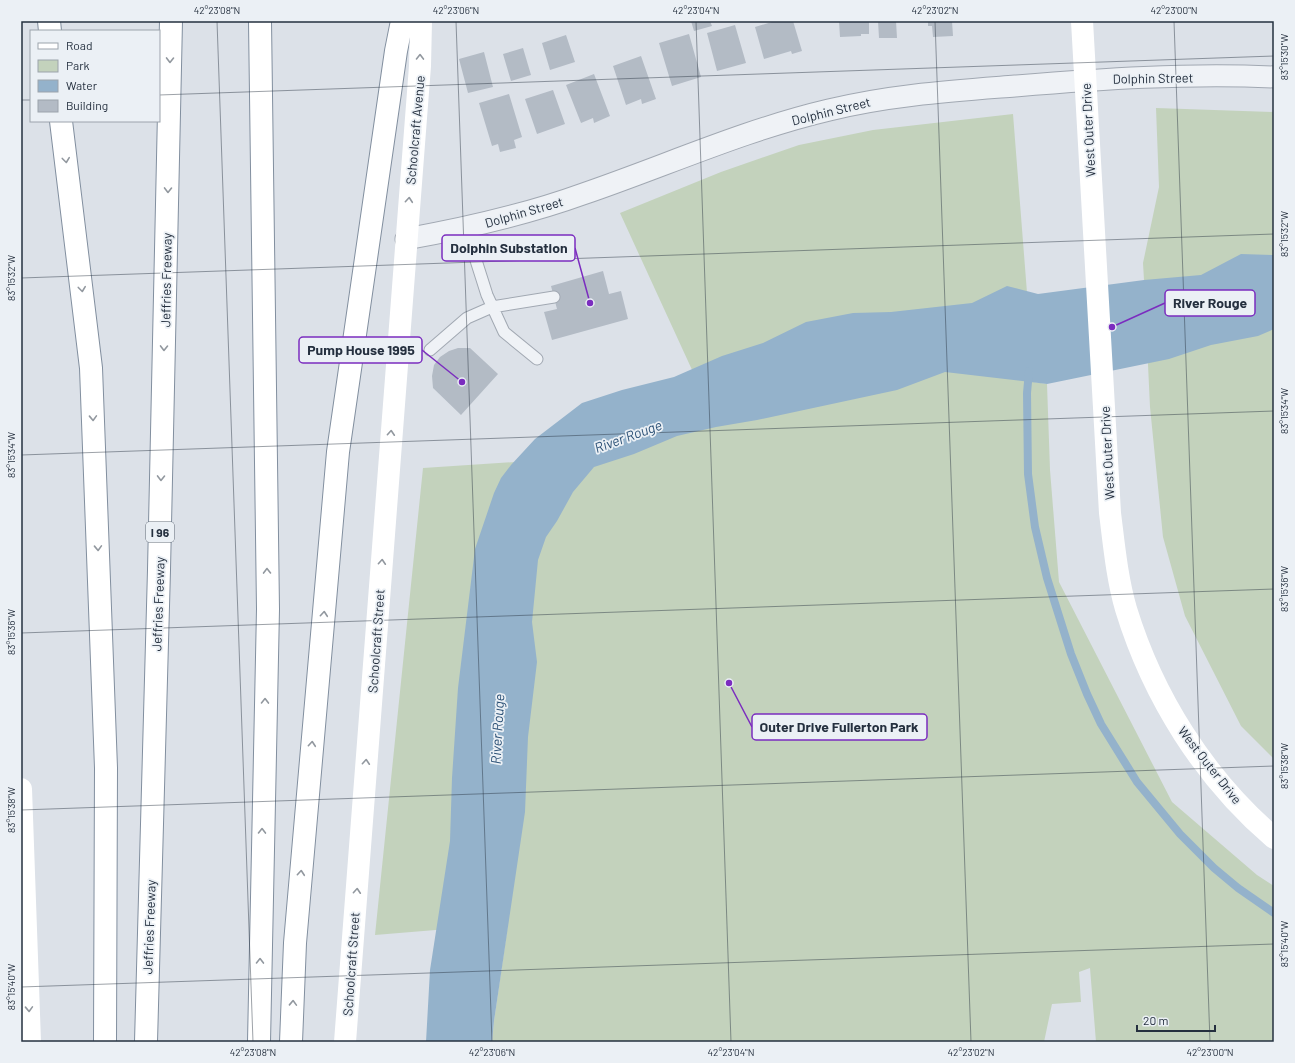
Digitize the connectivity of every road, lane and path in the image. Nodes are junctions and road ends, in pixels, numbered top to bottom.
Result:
1 (171, 21) edge
2 (260, 21) edge
3 (402, 21) edge
4 (420, 21) edge
5 (1082, 21) edge
6 (1274, 77) edge
7 (1085, 80) junction
8 (61, 122) edge
9 (470, 227) junction
10 (406, 239) junction
11 (554, 297) dead end
12 (492, 307) junction
13 (430, 350) dead end
14 (537, 359) dead end
15 (21, 789) edge
16 (1274, 838) edge
17 (30, 1042) edge
18 (105, 1042) edge
19 (146, 1042) edge
20 (259, 1042) edge
21 (291, 1042) edge
22 (345, 1042) edge

1 -> 19 main road, Jeffries Freeway / I 96
20 -> 2 main road
21 -> 3 main road
10 -> 4 main road, Schoolcraft Avenue
5 - 7 main road, West Outer Drive
6 - 7 street, Dolphin Street
7 - 9 street, Dolphin Street
7 - 16 main road, West Outer Drive
8 -> 18 main road
9 - 10 street, Dolphin Street
9 - 12 lane
22 -> 10 main road, Schoolcraft Street
11 - 12 lane
12 - 13 lane
12 - 14 lane
15 -> 17 main road

